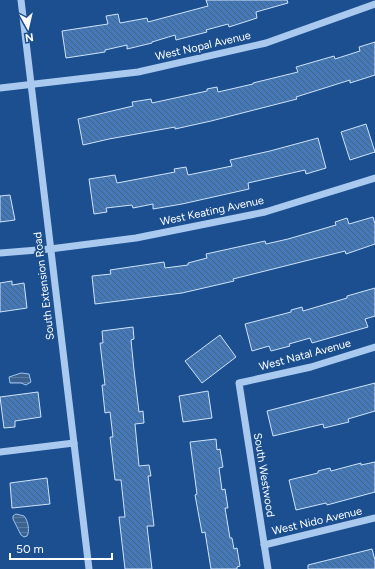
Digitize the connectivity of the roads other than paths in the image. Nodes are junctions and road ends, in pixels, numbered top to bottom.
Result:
1 (21, 0) edge
2 (375, 4) edge
3 (30, 85) junction
4 (0, 88) edge
5 (375, 178) edge
6 (50, 249) junction
7 (0, 253) edge
8 (375, 347) edge
9 (239, 383) joint
10 (74, 443) junction
11 (0, 452) edge
12 (375, 518) edge
13 (264, 545) junction
14 (89, 569) edge
15 (268, 569) edge

1 - 3 street, South Extension Road
2 - 3 street, West Nopal Avenue
3 - 4 street, West Nopal Avenue
3 - 6 street, South Extension Road
5 - 6 street, West Keating Avenue
6 - 7 street, West Keating Avenue
6 - 10 street, South Extension Road
8 - 9 street, West Natal Avenue
9 - 13 street, South Westwood
10 - 11 street
10 - 14 street, South Extension Road
12 - 13 street, West Nido Avenue
13 - 15 street, South Westwood

